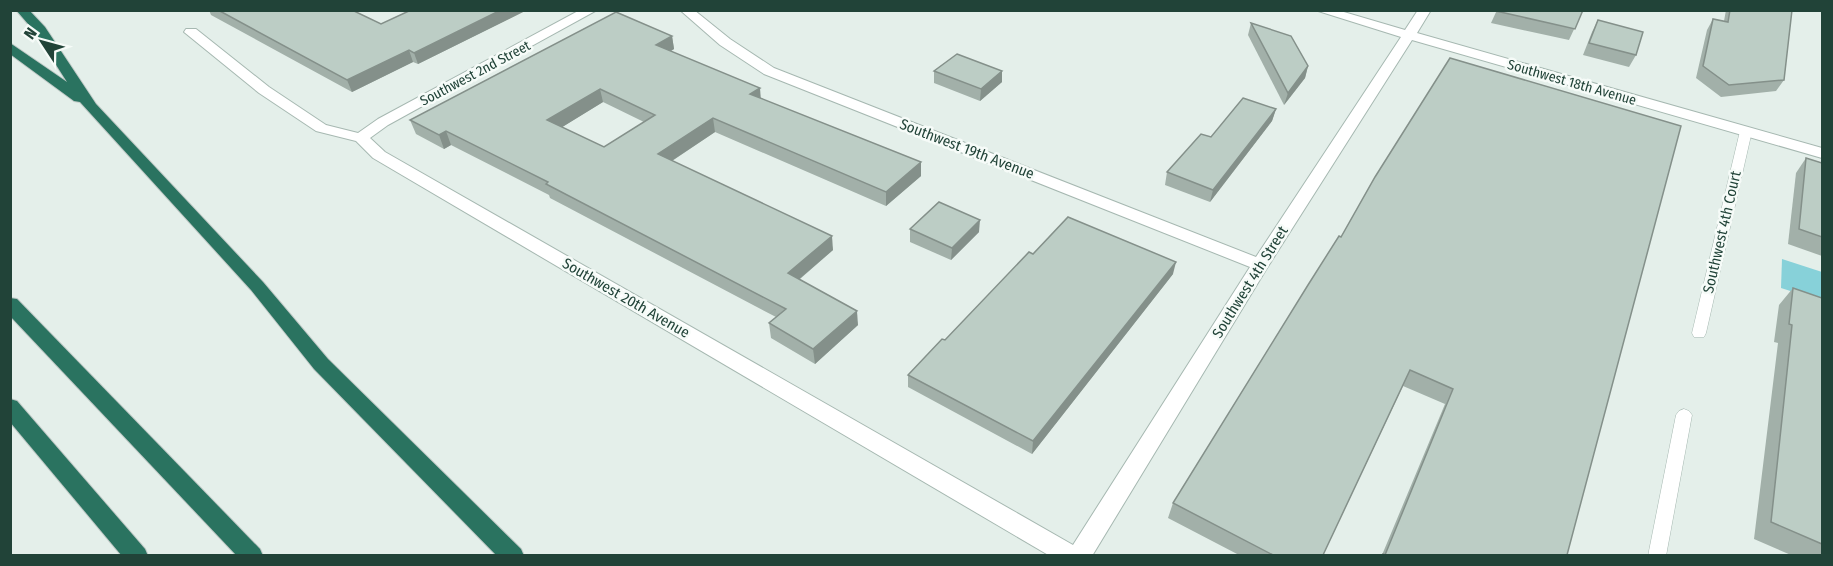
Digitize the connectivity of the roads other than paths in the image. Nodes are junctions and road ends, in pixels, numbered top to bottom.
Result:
1 (22, 10) edge
2 (591, 10) edge
3 (686, 10) edge
4 (1321, 10) edge
5 (1425, 10) edge
6 (190, 32) dead end
7 (1408, 35) junction
8 (10, 48) edge
9 (90, 107) junction
10 (1746, 131) junction
11 (361, 138) junction
12 (1822, 153) edge
13 (1260, 265) junction
14 (10, 304) edge
15 (1699, 333) dead end
16 (10, 407) edge
17 (1684, 415) dead end
18 (137, 555) edge
19 (252, 555) edge
20 (513, 555) edge
21 (1071, 555) edge
22 (1079, 555) edge
23 (1657, 555) edge

1 - 9 highway
2 - 11 street, Southwest 2nd Street
3 - 13 street, Southwest 19th Avenue
4 - 7 street, Southwest 18th Avenue
5 - 7 street, Southwest 4th Street
6 - 11 street, Southwest 20th Avenue
7 - 10 street, Southwest 18th Avenue
7 - 13 street, Southwest 4th Street
8 - 9 highway
9 - 20 highway
10 - 12 street, Southwest 18th Avenue
10 - 15 lane, Southwest 4th Court
11 - 21 street, Southwest 20th Avenue
13 - 22 street, Southwest 4th Street
14 - 19 highway
16 - 18 highway
17 - 23 lane

